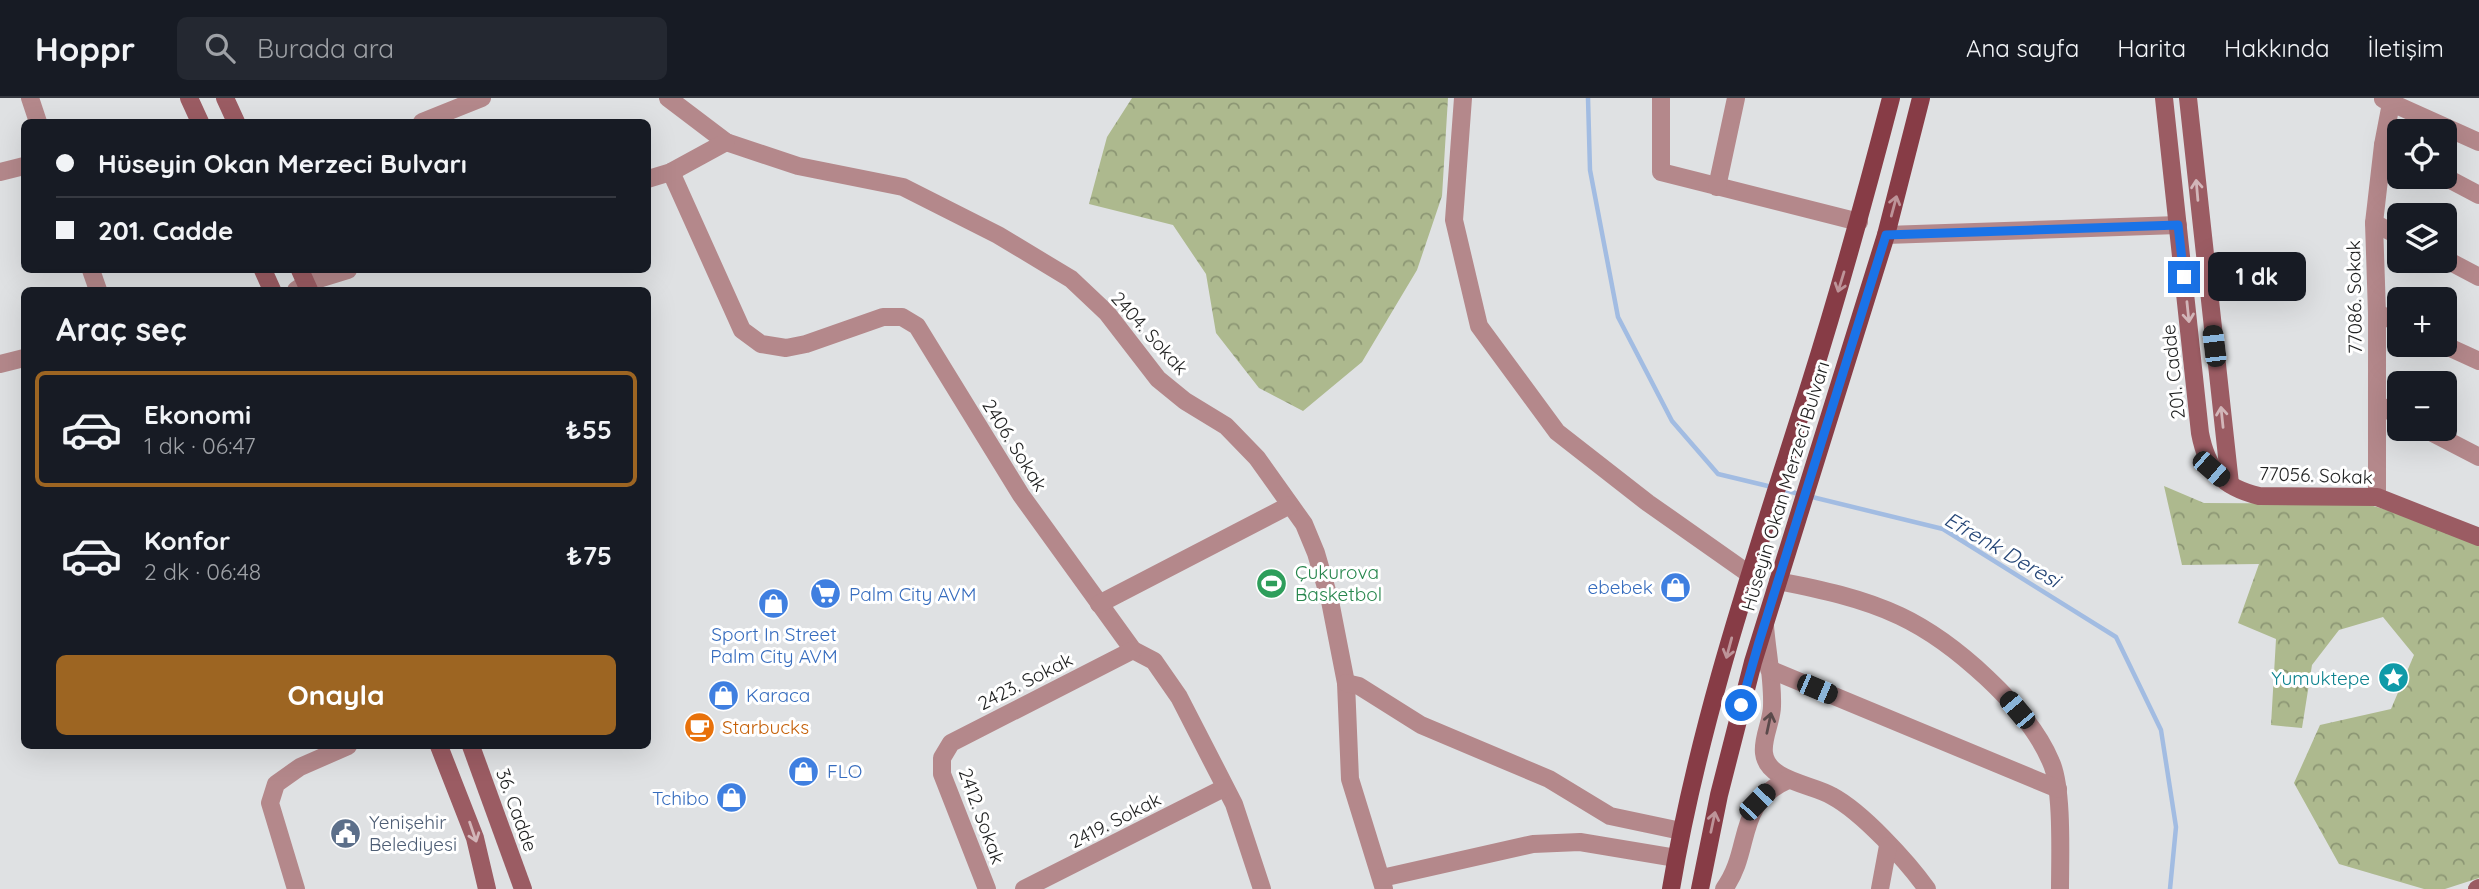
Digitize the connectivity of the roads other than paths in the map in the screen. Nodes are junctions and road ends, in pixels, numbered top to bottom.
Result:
1 (30, 98) edge
2 (190, 98) edge
3 (225, 98) edge
4 (482, 98) edge
5 (668, 98) edge
6 (1463, 98) edge
7 (1661, 98) edge
8 (1736, 98) edge
9 (1891, 98) edge
10 (1921, 98) edge
11 (2164, 98) edge
12 (2188, 98) edge
13 (2388, 99) edge
14 (37, 119) edge
15 (199, 119) edge
16 (235, 119) edge
17 (430, 119) edge
18 (726, 142) junction
19 (2479, 142) edge
20 (2383, 145) junction
21 (2387, 147) edge
22 (21, 167) edge
23 (0, 172) edge
24 (671, 172) junction
25 (651, 178) edge
26 (2457, 183) edge
27 (1717, 187) junction
28 (2479, 194) edge
29 (1858, 222) junction
30 (2374, 223) junction
31 (2178, 225) junction
32 (2387, 230) edge
33 (1886, 235) junction
34 (2457, 265) edge
35 (338, 273) edge
36 (2479, 277) edge
37 (303, 283) edge
38 (2377, 313) junction
39 (2387, 318) edge
40 (2457, 351) edge
41 (21, 359) edge
42 (2479, 361) edge
43 (0, 364) edge
44 (2377, 404) junction
45 (2387, 409) edge
46 (2448, 441) edge
47 (2479, 457) edge
48 (2230, 484) junction
49 (2377, 498) junction
50 (1290, 505) junction
51 (2479, 537) edge
52 (1751, 566) junction
53 (1778, 581) junction
54 (1099, 604) junction
55 (1765, 622) junction
56 (1133, 650) junction
57 (1769, 669) junction
58 (1346, 683) junction
59 (341, 749) edge
60 (440, 749) edge
61 (472, 749) edge
62 (942, 758) joint
63 (1788, 780) junction
64 (1224, 788) junction
65 (2058, 789) junction
66 (1681, 831) junction
67 (1888, 846) junction
68 (1676, 858) junction
69 (1383, 883) edge
70 (296, 889) edge
71 (487, 889) edge
72 (523, 889) edge
73 (988, 889) edge
74 (1024, 889) edge
75 (1262, 889) edge
76 (1671, 889) edge
77 (1700, 889) edge
78 (1724, 889) edge
79 (1880, 889) edge
80 (1927, 889) edge
81 (2060, 889) edge

1 - 14 street
2 - 15 street
3 - 16 street
4 - 17 street
5 - 18 street, 2404. Sokak
6 - 52 street
7 - 27 street
8 - 27 street
9 - 29 main road, Hüseyin Okan Merzeci Bulvarı
33 -> 10 main road, Hüseyin Okan Merzeci Bulvarı
11 - 31 street, 201. Cadde
48 -> 12 street
13 - 19 street
13 - 20 street, 77086. Sokak
18 - 24 street
18 - 50 street, 2404. Sokak
20 - 21 street
20 - 30 street, 77086. Sokak
22 - 23 street
24 - 25 street
24 - 54 street, 2406. Sokak
26 - 28 street
27 - 29 street
29 -> 52 main road, Hüseyin Okan Merzeci Bulvarı
30 - 32 street
30 - 38 street, 77086. Sokak
31 - 33 street
31 -> 48 street, 201. Cadde
33 - 53 main road, Hüseyin Okan Merzeci Bulvarı
34 - 36 street
35 - 37 street
38 - 39 street
38 - 44 street, 77086. Sokak
40 - 42 street
41 - 43 street
44 - 45 street
44 - 49 street, 77086. Sokak
46 - 47 street
48 - 49 street, 77056. Sokak
49 - 51 street, 77056. Sokak
50 - 54 street
50 - 58 street, 2404. Sokak
52 -> 66 main road, Hüseyin Okan Merzeci Bulvarı
53 - 55 main road, Hüseyin Okan Merzeci Bulvarı
53 - 65 street
54 - 56 street, 2406. Sokak
55 - 57 street
77 -> 55 main road, Hüseyin Okan Merzeci Bulvarı
56 - 62 street, 2423. Sokak
56 - 64 street, 2406. Sokak
63 -> 57 street
57 - 65 street
58 - 66 street
58 - 69 street, 2404. Sokak
59 - 70 street
60 -> 71 street
61 - 72 street, 36. Cadde
62 - 73 street, 2412. Sokak
63 - 67 street
63 - 78 street
64 - 74 street, 2419. Sokak
64 - 75 street, 2406. Sokak
65 - 81 street
66 - 68 main road, Hüseyin Okan Merzeci Bulvarı
67 - 79 street
67 - 80 street
68 - 69 street
68 - 76 main road, Hüseyin Okan Merzeci Bulvarı

